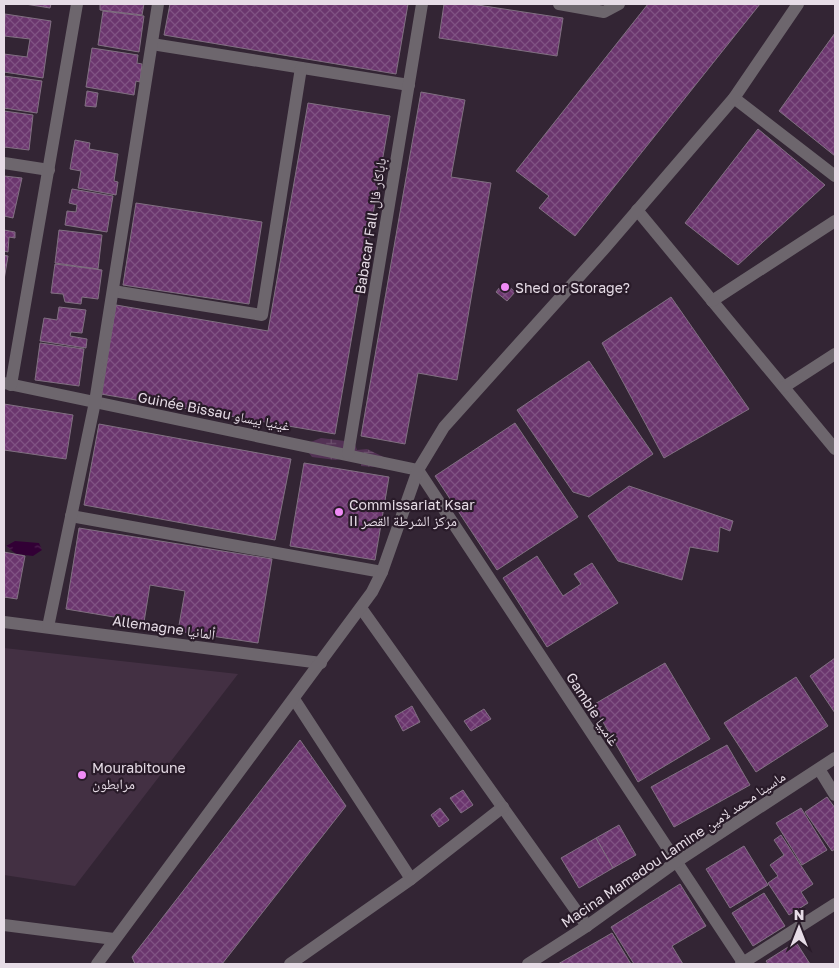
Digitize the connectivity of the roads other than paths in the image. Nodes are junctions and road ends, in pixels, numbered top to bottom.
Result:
1 (77, 4) edge
2 (158, 4) edge
3 (422, 4) edge
4 (559, 4) edge
5 (619, 4) edge
6 (798, 4) edge
7 (152, 44) junction
8 (301, 68) junction
9 (409, 86) junction
10 (734, 98) junction
11 (4, 163) edge
12 (49, 170) junction
13 (835, 176) edge
14 (636, 210) junction
15 (835, 221) edge
16 (112, 291) junction
17 (712, 301) junction
18 (835, 354) edge
19 (8, 384) edge
20 (784, 387) junction
21 (95, 402) junction
22 (835, 449) edge
23 (348, 454) junction
24 (418, 470) junction
25 (71, 516) junction
26 (382, 572) junction
27 (360, 608) junction
28 (4, 622) edge
29 (48, 627) junction
30 (321, 663) junction
31 (294, 699) junction
32 (835, 758) edge
33 (819, 769) junction
34 (835, 795) edge
35 (503, 807) junction
36 (676, 862) junction
37 (410, 878) junction
38 (835, 904) edge
39 (4, 925) edge
40 (587, 926) junction
41 (114, 939) junction
42 (97, 964) edge
43 (290, 964) edge
44 (528, 964) edge
45 (742, 964) edge

1 - 12 street
2 - 7 street
3 - 9 street, Babacar Fall باباكار فال
4 - 5 street
6 - 10 street
7 - 8 street
7 - 16 street
8 - 9 street
8 - 16 street
9 - 23 street, Babacar Fall باباكار فال
10 - 13 street
10 - 14 street
11 - 12 street
12 - 19 street
14 - 17 street
14 - 24 street
15 - 17 street
16 - 21 street
17 - 20 street
18 - 20 street
19 - 21 street, Guinée Bissau غينيا بيساو
20 - 22 street
21 - 23 street, Guinée Bissau غينيا بيساو
21 - 25 street
23 - 24 street, Guinée Bissau غينيا بيساو
24 - 26 street
24 - 36 street, Gambie غامبيا
25 - 26 street
25 - 29 street
26 - 27 street
27 - 30 street
27 - 35 street
28 - 29 street, Allemagne ألمانيا
29 - 30 street, Allemagne ألمانيا
30 - 31 street
31 - 37 street
31 - 41 street
32 - 33 street, Macina Mamadou Lamine ماسينا محمد لامين
33 - 34 street
33 - 36 street, Macina Mamadou Lamine ماسينا محمد لامين
35 - 37 street
35 - 40 street
36 - 40 street, Macina Mamadou Lamine ماسينا محمد لامين
36 - 45 street, Gambie غامبيا
37 - 43 street
38 - 45 street
39 - 41 street
40 - 44 street, Macina Mamadou Lamine ماسينا محمد لامين
41 - 42 street

